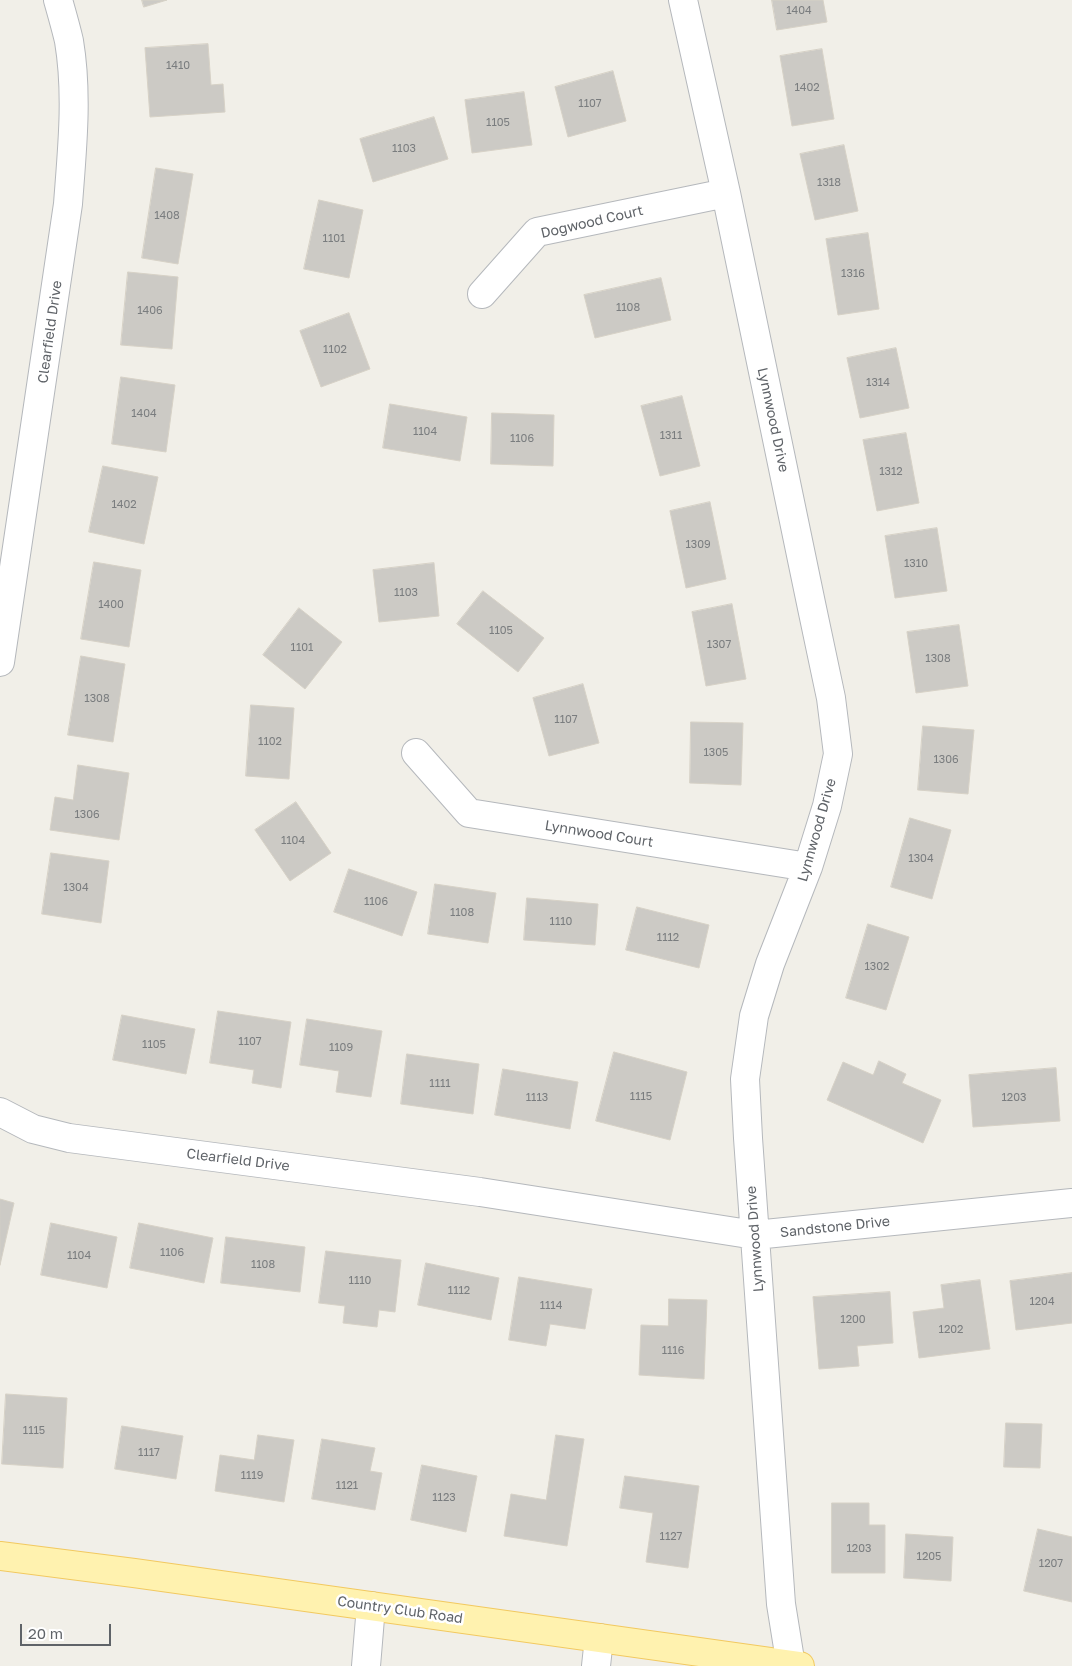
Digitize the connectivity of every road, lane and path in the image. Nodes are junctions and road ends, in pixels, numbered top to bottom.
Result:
1 (58, 0) edge
2 (683, 0) edge
3 (726, 193) junction
4 (482, 294) dead end
5 (3, 628) edge
6 (0, 662) edge
7 (416, 753) dead end
8 (808, 867) junction
9 (0, 1112) edge
10 (480, 1192) joint
11 (1072, 1203) edge
12 (755, 1235) junction
13 (0, 1556) edge
14 (372, 1606) junction
15 (599, 1638) junction
16 (366, 1666) edge
17 (596, 1666) edge
18 (794, 1666) edge

1 - 5 street, Clearfield Drive
2 - 3 street, Lynnwood Drive
3 - 4 street, Dogwood Court
3 - 8 street, Lynnwood Drive
5 - 6 street, Clearfield Drive
7 - 8 street, Lynnwood Court
8 - 12 street, Lynnwood Drive
9 - 10 street, Clearfield Drive
10 - 12 street, Sandstone Drive
11 - 12 street, Sandstone Drive
12 - 18 street, Lynnwood Drive
13 - 14 main road, Country Club Road
14 - 15 main road, Country Club Road
14 - 16 street
15 - 17 street
15 - 18 main road, Country Club Road

